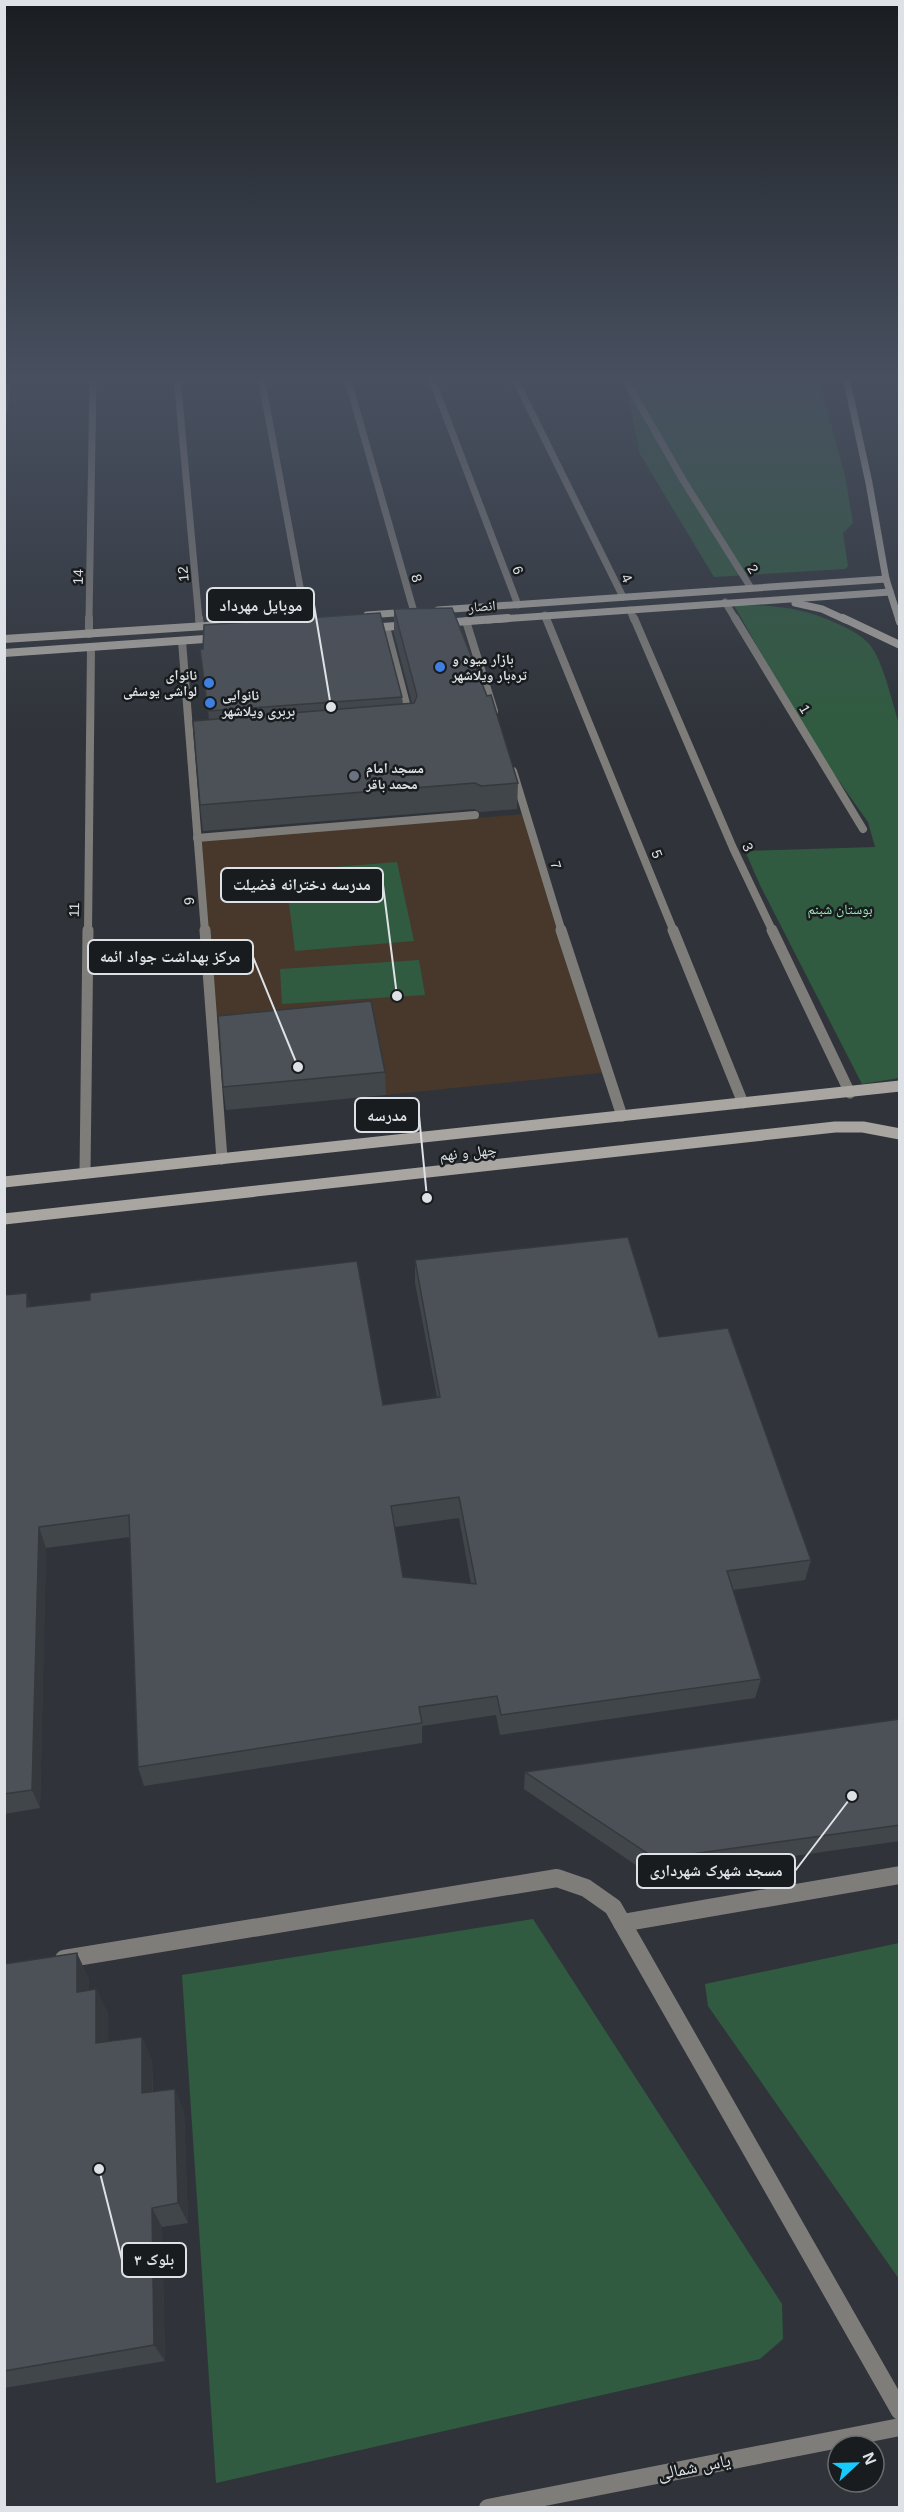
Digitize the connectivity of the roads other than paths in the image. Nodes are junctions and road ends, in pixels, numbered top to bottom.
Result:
1 (91, 494) edge
2 (188, 494) edge
3 (283, 494) edge
4 (380, 494) edge
5 (476, 494) edge
6 (572, 494) edge
7 (692, 494) edge
8 (871, 494) edge
9 (886, 579) junction
10 (751, 588) junction
11 (890, 592) junction
12 (623, 597) junction
13 (767, 600) junction
14 (725, 602) junction
15 (518, 604) junction
16 (630, 610) junction
17 (414, 612) junction
18 (360, 615) edge
19 (545, 615) junction
20 (317, 618) edge
21 (306, 619) junction
22 (297, 620) edge
23 (466, 621) junction
24 (900, 622) edge
25 (431, 623) edge
26 (235, 624) edge
27 (420, 624) edge
28 (200, 626) junction
29 (386, 627) junction
30 (362, 628) edge
31 (89, 634) junction
32 (230, 637) edge
33 (4, 639) edge
34 (182, 640) junction
35 (900, 645) edge
36 (91, 647) junction
37 (4, 653) edge
38 (497, 720) edge
39 (399, 724) edge
40 (190, 740) junction
41 (202, 740) edge
42 (511, 764) edge
43 (475, 815) edge
44 (862, 829) dead end
45 (197, 838) junction
46 (900, 1086) edge
47 (850, 1093) junction
48 (743, 1103) junction
49 (622, 1116) junction
50 (900, 1134) edge
51 (222, 1159) junction
52 (85, 1173) junction
53 (4, 1182) edge
54 (4, 1219) edge
55 (900, 1875) edge
56 (622, 1923) junction
57 (51, 1961) edge
58 (900, 2410) edge
59 (900, 2427) edge
60 (488, 2508) edge

1 - 31 street, 14
2 - 28 street, 12
3 - 21 street
4 - 17 street, 8
5 - 15 street, 6
6 - 12 street, 4
7 - 10 street, 2
8 - 9 street
9 - 10 street, انصار
9 - 11 street
10 - 12 street, انصار
11 - 13 street, انصار
11 - 24 street
12 - 15 street, انصار
13 - 14 street, انصار
13 - 35 street
14 - 16 street, انصار
14 - 44 street, 1
15 - 17 street, انصار
16 - 19 street, انصار
16 - 47 street, 3
17 - 18 street, انصار
19 - 23 street, انصار
19 - 48 street, 5
20 - 21 street
21 - 22 street
23 - 25 street, انصار
23 - 38 street
26 - 28 street
27 - 29 street
28 - 31 street
29 - 30 street
29 - 39 street
31 - 33 street
32 - 34 street
34 - 36 street
34 - 40 street, 9
36 - 37 street
36 - 52 street, 11
40 - 41 street
40 - 45 street, 9
42 - 49 street, 7
43 - 45 street
45 - 51 street, 9
46 - 47 street, چهل و نهم
47 - 48 street, چهل و نهم
48 - 49 street, چهل و نهم
49 - 51 street, چهل و نهم
50 - 54 street, چهل و نهم
51 - 52 street, چهل و نهم
52 - 53 street, چهل و نهم
55 - 56 street
56 - 57 street
56 - 58 street
59 - 60 street, یاس شمالی

